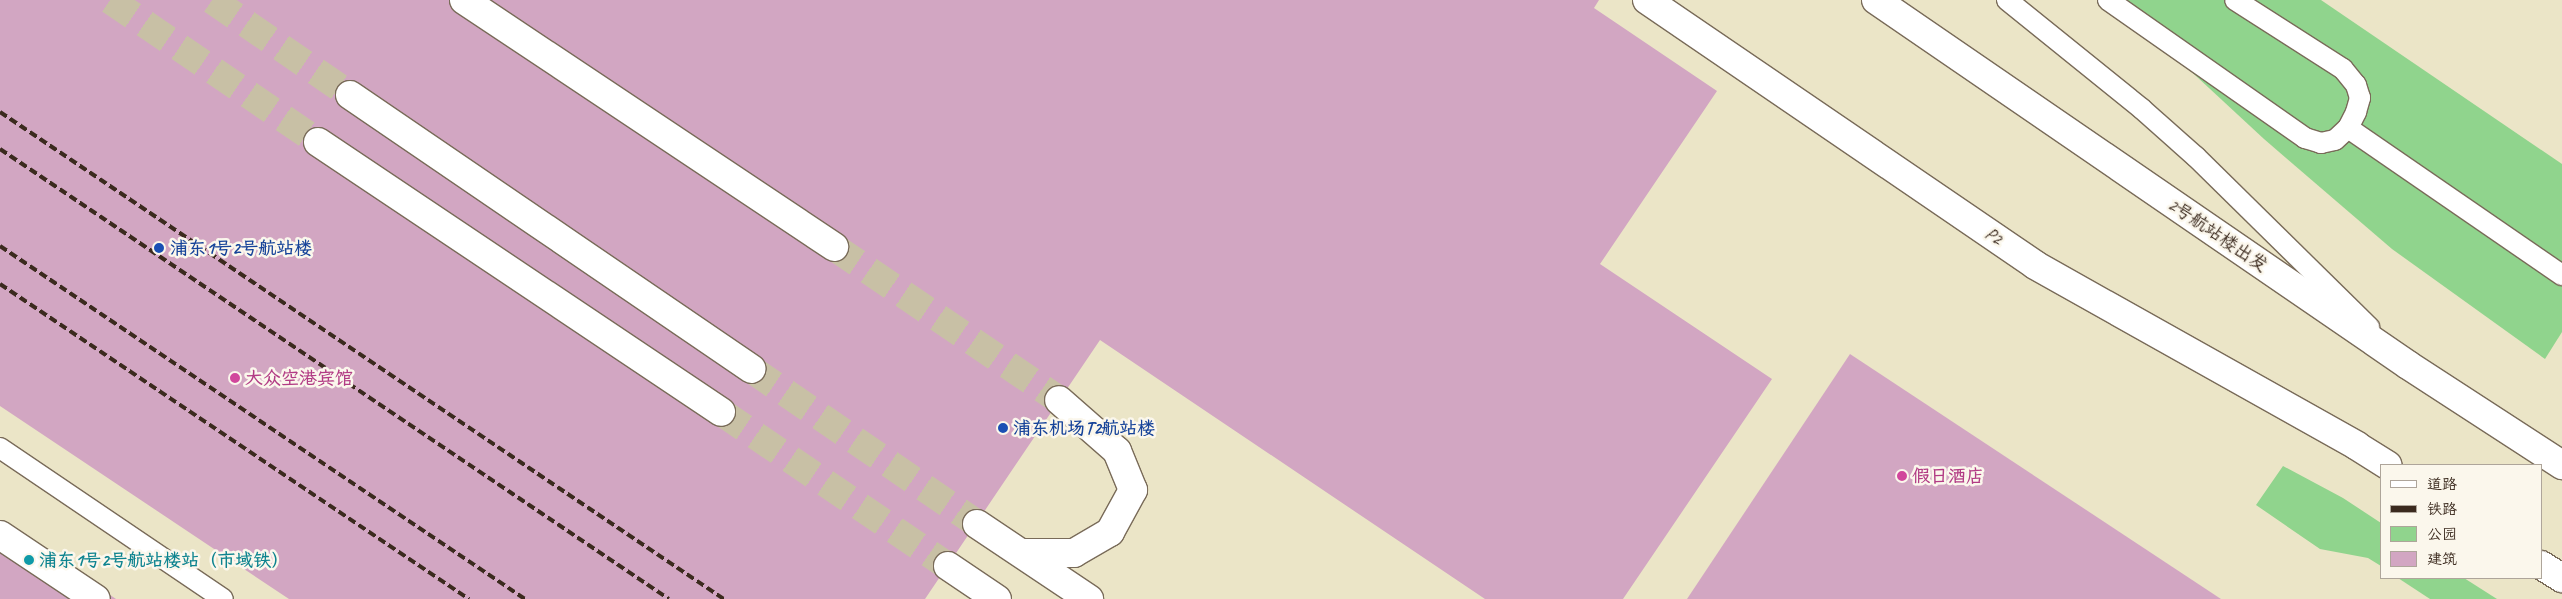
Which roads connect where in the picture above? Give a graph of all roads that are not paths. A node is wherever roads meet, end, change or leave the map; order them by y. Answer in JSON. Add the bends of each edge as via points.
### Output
{"nodes":[{"id":1,"x":464,"y":0,"type":"edge"},
{"id":2,"x":1647,"y":0,"type":"edge"},
{"id":3,"x":1876,"y":0,"type":"edge"},
{"id":4,"x":2007,"y":0,"type":"edge"},
{"id":5,"x":2108,"y":0,"type":"edge"},
{"id":6,"x":2235,"y":0,"type":"edge"},
{"id":7,"x":350,"y":95,"type":"tunnel mouth"},
{"id":8,"x":2348,"y":128,"type":"junction"},
{"id":9,"x":318,"y":142,"type":"tunnel mouth"},
{"id":10,"x":834,"y":247,"type":"tunnel mouth"},
{"id":11,"x":2562,"y":275,"type":"edge"},
{"id":12,"x":2408,"y":365,"type":"junction"},
{"id":13,"x":751,"y":369,"type":"tunnel mouth"},
{"id":14,"x":1059,"y":400,"type":"tunnel mouth"},
{"id":15,"x":721,"y":412,"type":"tunnel mouth"},
{"id":16,"x":0,"y":448,"type":"edge"},
{"id":17,"x":2385,"y":464,"type":"edge"},
{"id":18,"x":2562,"y":465,"type":"edge"},
{"id":19,"x":977,"y":524,"type":"tunnel mouth"},
{"id":20,"x":0,"y":535,"type":"edge"},
{"id":21,"x":1022,"y":553,"type":"junction"},
{"id":22,"x":948,"y":566,"type":"tunnel mouth"},
{"id":23,"x":2542,"y":566,"type":"edge"},
{"id":24,"x":2562,"y":578,"type":"edge"},
{"id":25,"x":96,"y":599,"type":"edge"},
{"id":26,"x":223,"y":599,"type":"edge"},
{"id":27,"x":998,"y":599,"type":"edge"},
{"id":28,"x":1089,"y":599,"type":"edge"}],
"edges":[{"from":1,"to":10,"type":"main road"},
{"from":2,"to":17,"type":"main road","name":"P2","via":[[2035,265]]},
{"from":3,"to":12,"type":"main road","name":"2号航站楼出发"},
{"from":4,"to":12,"type":"lane","via":[[2142,108],[2196,157]]},
{"from":5,"to":8,"type":"lane","via":[[2305,138],[2321,143],[2335,140]]},
{"from":6,"to":8,"type":"lane","via":[[2343,69],[2356,85],[2360,98]]},
{"from":7,"to":13,"type":"main road"},
{"from":8,"to":11,"type":"lane"},
{"from":9,"to":15,"type":"main road"},
{"from":12,"to":18,"type":"main road","name":"2号航站楼出发"},
{"from":14,"to":21,"type":"main road","via":[[1116,451],[1133,490],[1110,532],[1074,553]]},
{"from":16,"to":26,"type":"lane"},
{"from":19,"to":21,"type":"main road"},
{"from":20,"to":25,"type":"main road"},
{"from":21,"to":28,"type":"main road"},
{"from":22,"to":27,"type":"main road"},
{"from":23,"to":24,"type":"main road"}]}
